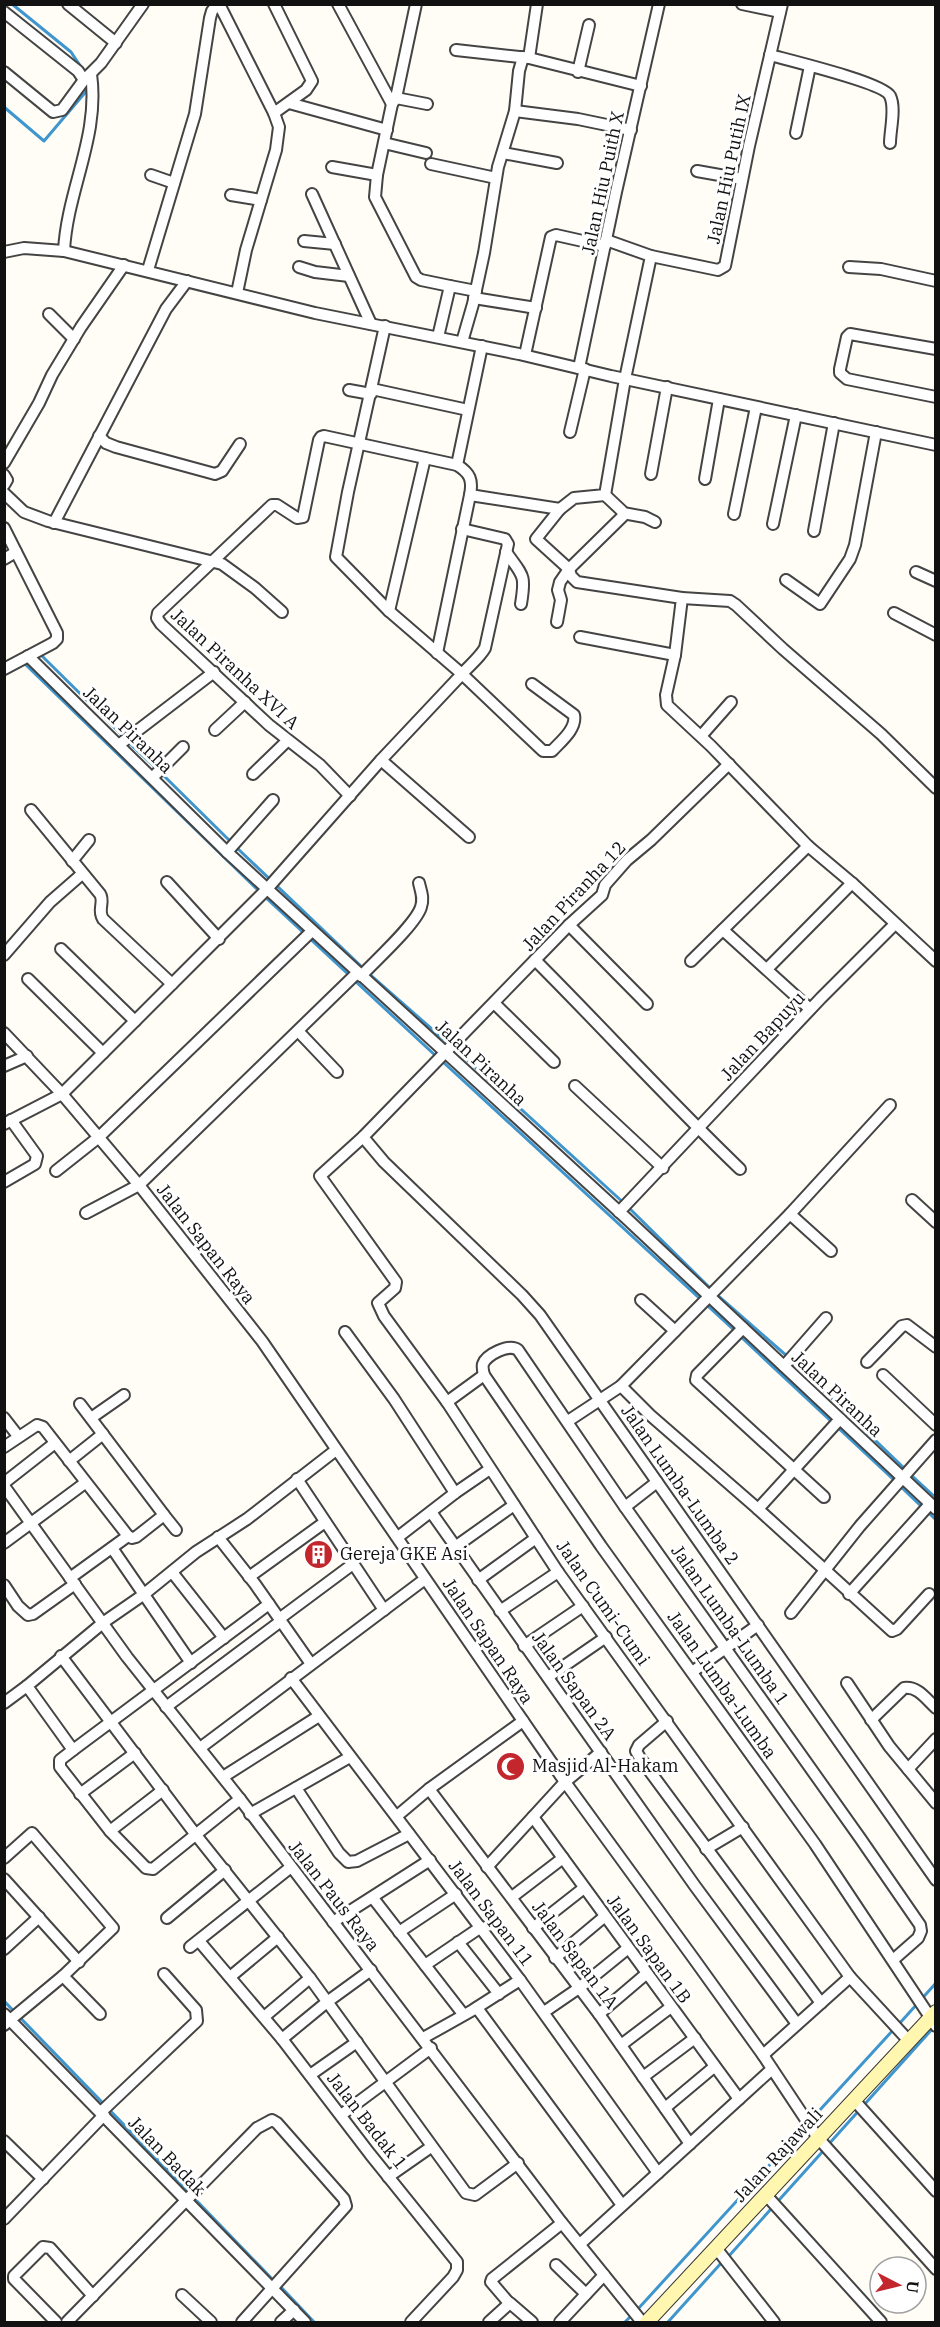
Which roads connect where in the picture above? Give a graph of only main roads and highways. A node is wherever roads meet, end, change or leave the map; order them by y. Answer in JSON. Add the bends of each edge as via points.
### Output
{"nodes":[{"id":1,"x":934,"y":2019,"type":"edge"},
{"id":2,"x":648,"y":2322,"type":"edge"}],
"edges":[{"from":1,"to":2,"type":"main road","name":"Jalan Rajawali","via":[[909,2041]]}]}
